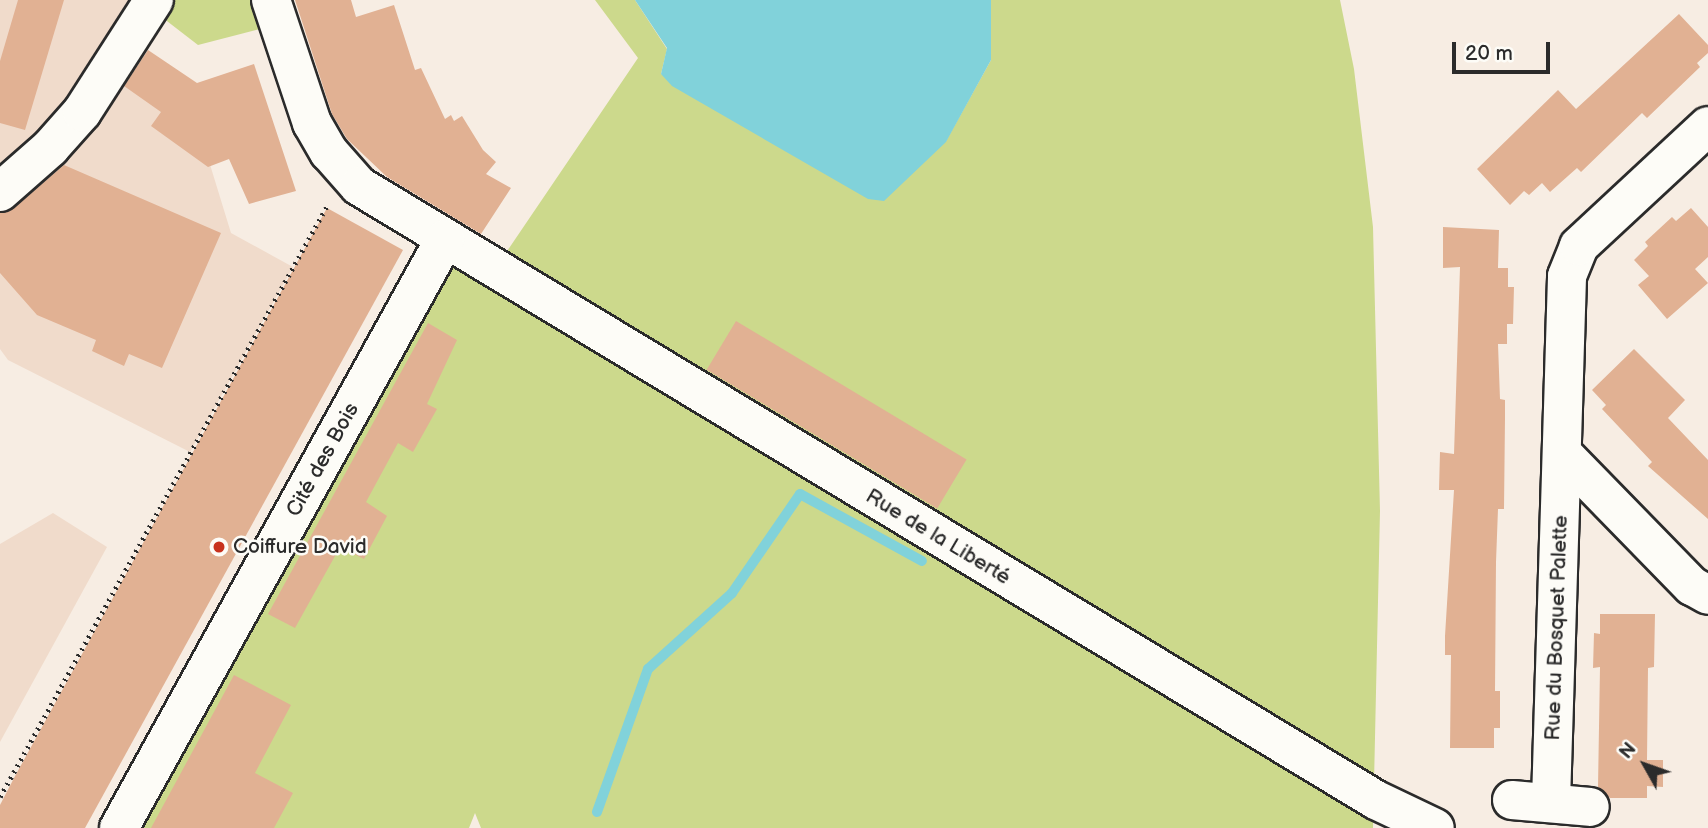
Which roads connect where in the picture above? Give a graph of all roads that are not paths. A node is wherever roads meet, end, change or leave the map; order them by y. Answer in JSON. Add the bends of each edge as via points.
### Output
{"nodes":[{"id":1,"x":154,"y":0,"type":"edge"},
{"id":2,"x":271,"y":0,"type":"edge"},
{"id":3,"x":1708,"y":126,"type":"edge"},
{"id":4,"x":0,"y":192,"type":"edge"},
{"id":5,"x":445,"y":239,"type":"junction"},
{"id":6,"x":1563,"y":454,"type":"junction"},
{"id":7,"x":1708,"y":595,"type":"edge"},
{"id":8,"x":1512,"y":800,"type":"dead end"},
{"id":9,"x":1551,"y":802,"type":"junction"},
{"id":10,"x":1590,"y":807,"type":"dead end"},
{"id":11,"x":119,"y":828,"type":"edge"},
{"id":12,"x":1435,"y":828,"type":"edge"}],
"edges":[{"from":1,"to":4,"type":"street","via":[[82,112]]},
{"from":2,"to":5,"type":"street","name":"Rue de la Liberté","via":[[313,123],[345,174]]},
{"from":3,"to":6,"type":"street","name":"Rue du Bosquet Palette","via":[[1579,246],[1572,260],[1567,276]]},
{"from":5,"to":11,"type":"street","name":"Cité des Bois"},
{"from":5,"to":12,"type":"street","name":"Rue de la Liberté","via":[[1364,793]]},
{"from":6,"to":7,"type":"street","via":[[1692,586]]},
{"from":6,"to":9,"type":"street","name":"Rue du Bosquet Palette"},
{"from":8,"to":9,"type":"street"},
{"from":9,"to":10,"type":"street"}]}
